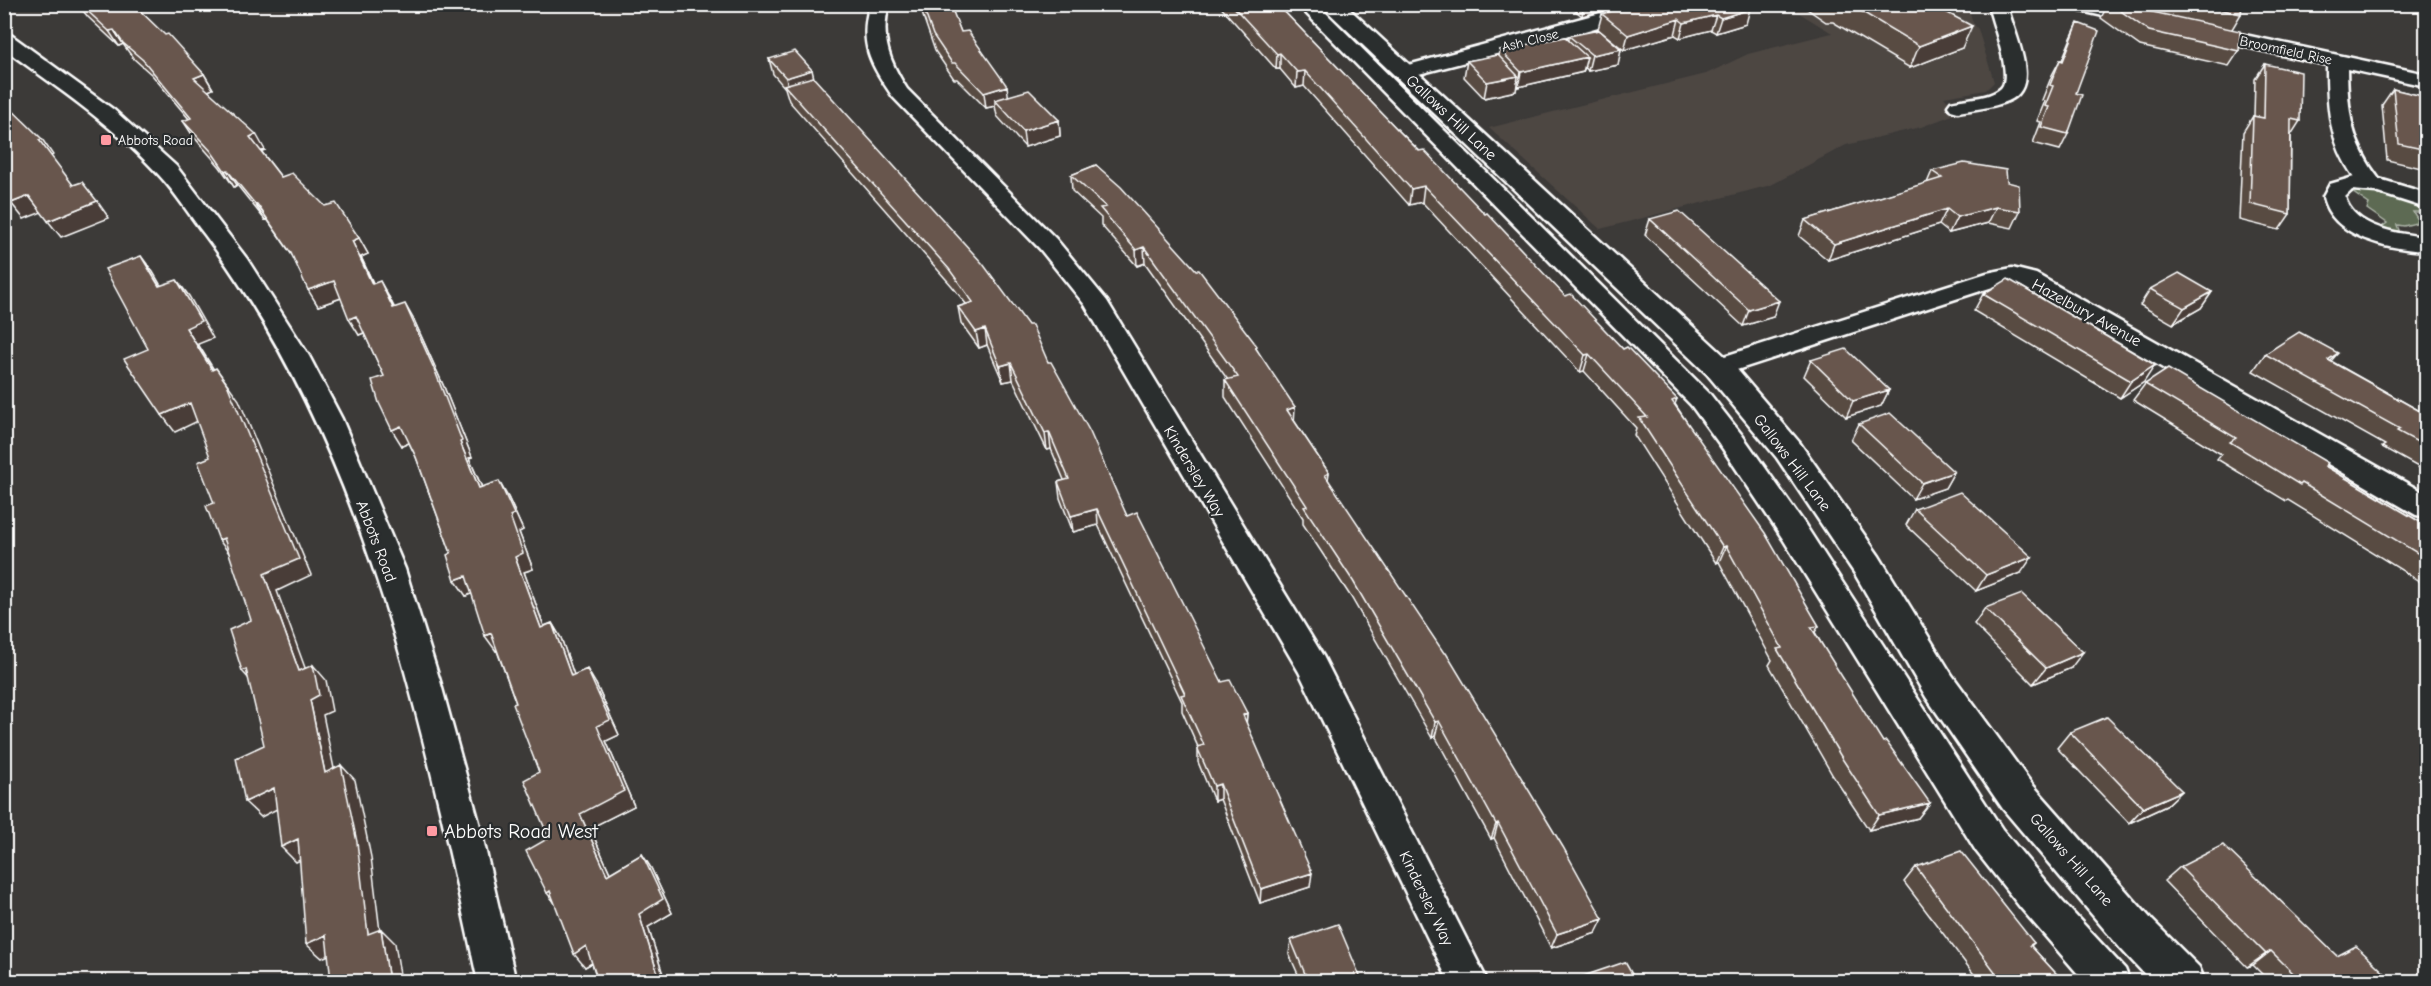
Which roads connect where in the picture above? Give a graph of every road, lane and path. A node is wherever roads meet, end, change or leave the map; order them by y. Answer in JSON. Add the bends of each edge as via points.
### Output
{"nodes":[{"id":1,"x":880,"y":4,"type":"edge"},
{"id":2,"x":1305,"y":4,"type":"edge"},
{"id":3,"x":1331,"y":4,"type":"edge"},
{"id":4,"x":1656,"y":4,"type":"edge"},
{"id":5,"x":1997,"y":4,"type":"edge"},
{"id":6,"x":2075,"y":4,"type":"edge"},
{"id":7,"x":2166,"y":24,"type":"edge"},
{"id":8,"x":2189,"y":29,"type":"edge"},
{"id":9,"x":4,"y":39,"type":"edge"},
{"id":10,"x":2337,"y":61,"type":"junction"},
{"id":11,"x":1404,"y":72,"type":"junction"},
{"id":12,"x":2427,"y":80,"type":"edge"},
{"id":13,"x":1984,"y":101,"type":"junction"},
{"id":14,"x":1958,"y":105,"type":"dead end"},
{"id":15,"x":2004,"y":117,"type":"dead end"},
{"id":16,"x":2371,"y":184,"type":"junction"},
{"id":17,"x":1522,"y":201,"type":"junction"},
{"id":18,"x":2427,"y":201,"type":"edge"},
{"id":19,"x":2427,"y":244,"type":"edge"},
{"id":20,"x":1718,"y":368,"type":"junction"},
{"id":21,"x":2427,"y":507,"type":"edge"},
{"id":22,"x":497,"y":981,"type":"edge"},
{"id":23,"x":1469,"y":981,"type":"edge"},
{"id":24,"x":2111,"y":981,"type":"edge"},
{"id":25,"x":2183,"y":981,"type":"edge"}],
"edges":[{"from":1,"to":23,"type":"street","name":"Kindersley Way","via":[[874,21],[874,42],[881,65],[900,93],[1048,244],[1095,301],[1312,665]]},
{"from":2,"to":17,"type":"street","name":"Gallows Hill Lane"},
{"from":3,"to":11,"type":"street","name":"Gallows Hill Lane"},
{"from":4,"to":11,"type":"street","name":"Ash Close"},
{"from":5,"to":13,"type":"street","via":[[2016,69],[2015,83],[2012,91]]},
{"from":6,"to":7,"type":"street"},
{"from":8,"to":10,"type":"street","name":"Broomfield Rise"},
{"from":9,"to":22,"type":"street","name":"Abbots Road","via":[[107,114],[168,171],[239,264],[296,356],[328,418],[390,569],[462,826]]},
{"from":10,"to":12,"type":"street","name":"Broomfield Rise"},
{"from":10,"to":16,"type":"street","via":[[2338,123],[2357,167]]},
{"from":11,"to":17,"type":"street","name":"Gallows Hill Lane"},
{"from":13,"to":14,"type":"street"},
{"from":13,"to":15,"type":"street"},
{"from":16,"to":18,"type":"street","via":[[2406,191]]},
{"from":16,"to":19,"type":"street","via":[[2342,187],[2335,193],[2337,208],[2364,229],[2384,237]]},
{"from":17,"to":20,"type":"street","name":"Gallows Hill Lane"},
{"from":17,"to":24,"type":"street","name":"Gallows Hill Lane","via":[[1739,448],[1989,840]]},
{"from":20,"to":21,"type":"street","name":"Hazelbury Avenue","via":[[2012,276],[2027,279]]},
{"from":20,"to":25,"type":"street","name":"Gallows Hill Lane","via":[[1788,450],[1866,565],[1939,686],[2017,796],[2136,934]]}]}
